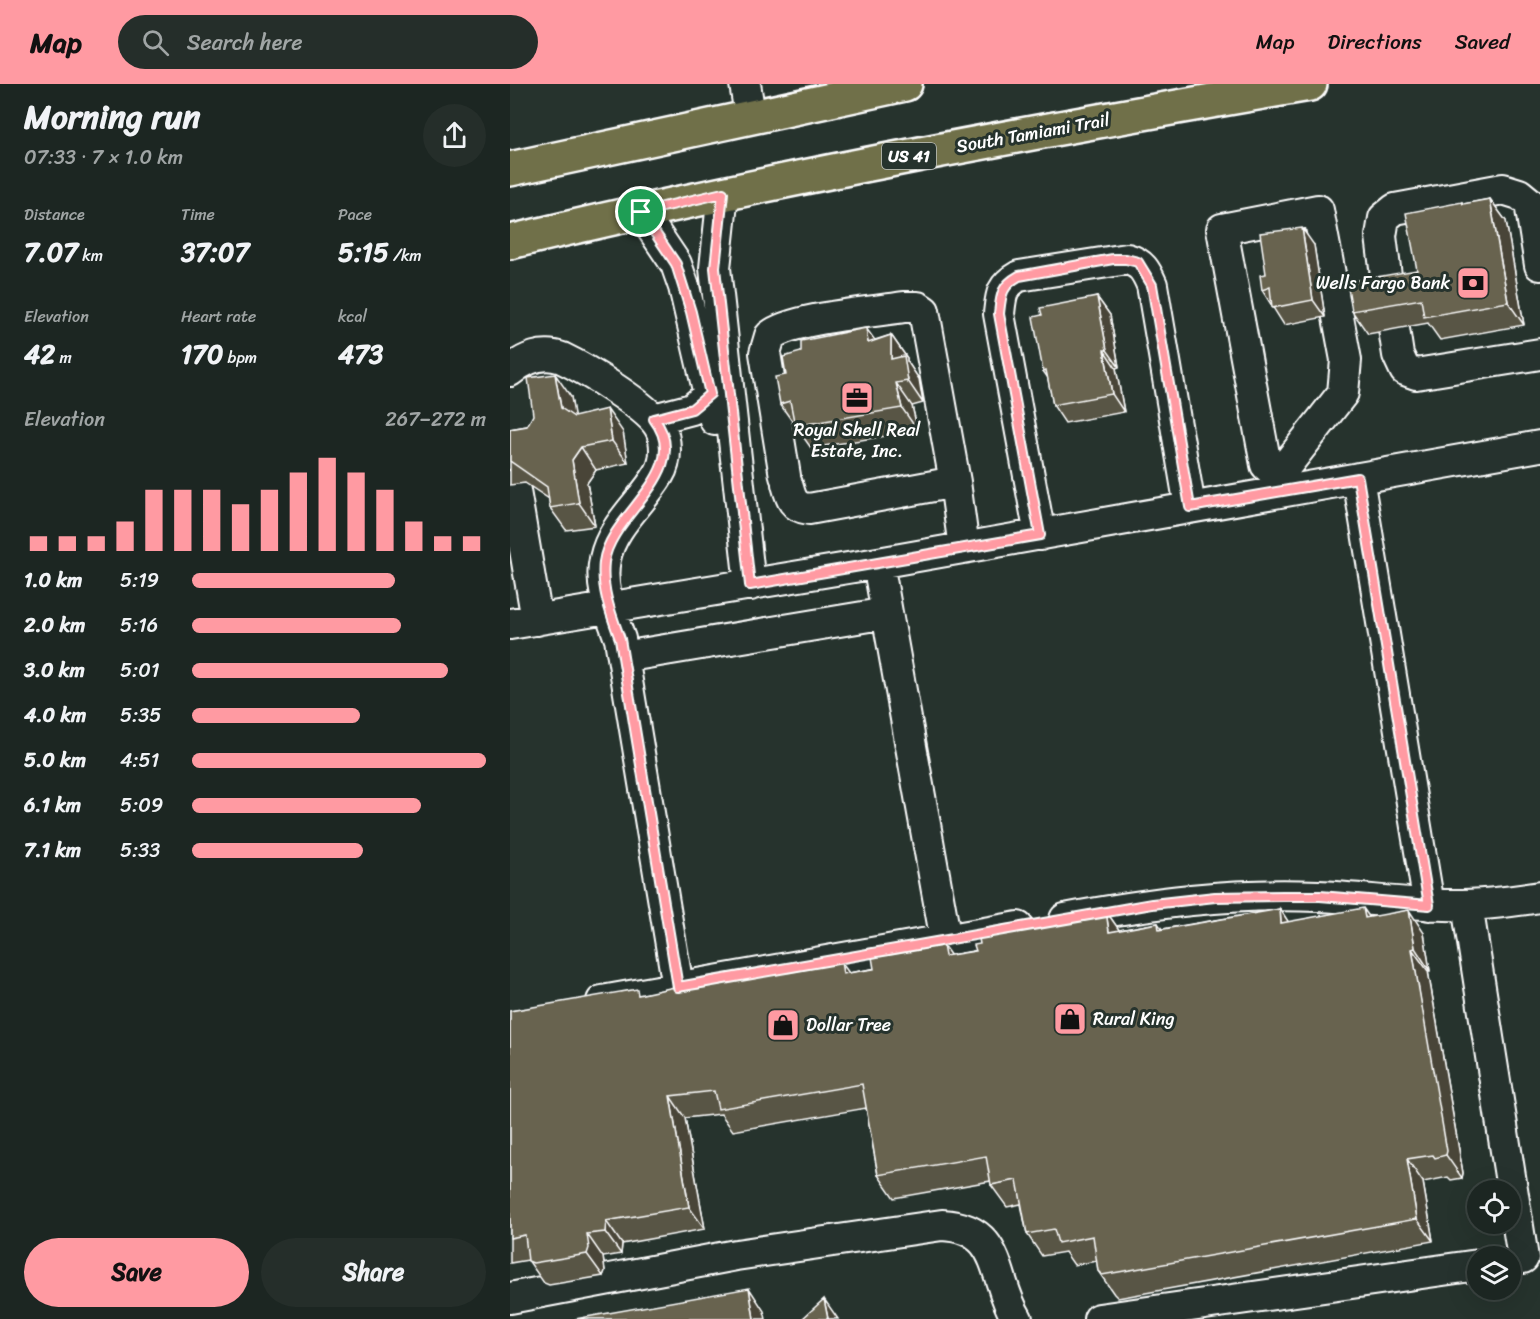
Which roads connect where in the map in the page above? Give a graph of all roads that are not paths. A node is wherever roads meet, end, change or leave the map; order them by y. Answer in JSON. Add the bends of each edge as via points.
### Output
{"nodes":[{"id":1,"x":904,"y":84,"type":"edge"},
{"id":2,"x":1310,"y":84,"type":"edge"},
{"id":3,"x":748,"y":99,"type":"edge"},
{"id":4,"x":510,"y":168,"type":"edge"},
{"id":5,"x":723,"y":193,"type":"junction"},
{"id":6,"x":641,"y":212,"type":"junction"},
{"id":7,"x":510,"y":242,"type":"edge"},
{"id":8,"x":1540,"y":265,"type":"edge"},
{"id":9,"x":1540,"y":354,"type":"edge"},
{"id":10,"x":510,"y":371,"type":"edge"},
{"id":11,"x":710,"y":394,"type":"junction"},
{"id":12,"x":717,"y":427,"type":"junction"},
{"id":13,"x":659,"y":429,"type":"junction"},
{"id":14,"x":1540,"y":446,"type":"edge"},
{"id":15,"x":1358,"y":478,"type":"junction"},
{"id":16,"x":955,"y":482,"type":"junction"},
{"id":17,"x":1278,"y":484,"type":"junction"},
{"id":18,"x":514,"y":485,"type":"edge"},
{"id":19,"x":1190,"y":507,"type":"junction"},
{"id":20,"x":743,"y":527,"type":"junction"},
{"id":21,"x":1040,"y":535,"type":"junction"},
{"id":22,"x":964,"y":548,"type":"junction"},
{"id":23,"x":878,"y":563,"type":"junction"},
{"id":24,"x":750,"y":585,"type":"junction"},
{"id":25,"x":608,"y":608,"type":"junction"},
{"id":26,"x":887,"y":613,"type":"junction"},
{"id":27,"x":524,"y":622,"type":"edge"},
{"id":28,"x":624,"y":657,"type":"junction"},
{"id":29,"x":1540,"y":897,"type":"edge"},
{"id":30,"x":1429,"y":905,"type":"junction"},
{"id":31,"x":1467,"y":905,"type":"junction"},
{"id":32,"x":946,"y":941,"type":"junction"},
{"id":33,"x":678,"y":987,"type":"junction"},
{"id":34,"x":574,"y":1005,"type":"edge"},
{"id":35,"x":1525,"y":1258,"type":"edge"},
{"id":36,"x":1467,"y":1267,"type":"edge"},
{"id":37,"x":510,"y":1298,"type":"edge"},
{"id":38,"x":1017,"y":1319,"type":"edge"},
{"id":39,"x":1099,"y":1319,"type":"edge"}],
"edges":[{"from":1,"to":3,"type":"main road"},
{"from":2,"to":5,"type":"main road","name":"South Tamiami Trail","number":"US 41"},
{"from":3,"to":4,"type":"main road"},
{"from":5,"to":6,"type":"main road","name":"South Tamiami Trail","number":"US 41"},
{"from":5,"to":20,"type":"lane","via":[[715,268]]},
{"from":6,"to":7,"type":"main road","name":"South Tamiami Trail","number":"US 41"},
{"from":6,"to":11,"type":"lane","via":[[676,264]]},
{"from":8,"to":9,"type":"lane","via":[[1530,203],[1503,189],[1395,209],[1384,218],[1381,236],[1398,355],[1405,370],[1416,374]]},
{"from":10,"to":13,"type":"lane","via":[[528,358],[553,355],[574,364]]},
{"from":11,"to":12,"type":"lane"},
{"from":11,"to":13,"type":"lane"},
{"from":12,"to":13,"type":"lane"},
{"from":12,"to":20,"type":"lane"},
{"from":13,"to":25,"type":"lane","via":[[665,450],[661,472],[608,546],[604,571]]},
{"from":14,"to":15,"type":"lane"},
{"from":15,"to":17,"type":"lane"},
{"from":15,"to":30,"type":"lane"},
{"from":16,"to":16,"type":"lane","via":[[924,311],[918,307],[788,326],[770,336],[765,353],[792,502],[809,509]]},
{"from":16,"to":22,"type":"lane"},
{"from":17,"to":17,"type":"lane","via":[[1343,393],[1345,383],[1346,360],[1318,210],[1222,229],[1266,465]]},
{"from":17,"to":19,"type":"lane"},
{"from":18,"to":27,"type":"lane"},
{"from":19,"to":21,"type":"lane"},
{"from":19,"to":21,"type":"lane","via":[[1152,285],[1146,271],[1138,262],[1126,259],[1019,276],[1001,291],[999,314]]},
{"from":20,"to":24,"type":"lane"},
{"from":21,"to":22,"type":"lane"},
{"from":22,"to":23,"type":"lane"},
{"from":23,"to":24,"type":"lane"},
{"from":23,"to":26,"type":"lane"},
{"from":24,"to":25,"type":"lane"},
{"from":25,"to":27,"type":"lane"},
{"from":25,"to":28,"type":"lane"},
{"from":26,"to":28,"type":"lane"},
{"from":26,"to":32,"type":"lane"},
{"from":28,"to":33,"type":"lane"},
{"from":29,"to":31,"type":"lane"},
{"from":30,"to":31,"type":"lane"},
{"from":30,"to":32,"type":"lane","via":[[1320,896],[1215,897],[1152,904]]},
{"from":31,"to":35,"type":"lane"},
{"from":32,"to":33,"type":"lane"},
{"from":33,"to":34,"type":"lane"},
{"from":36,"to":39,"type":"lane"},
{"from":37,"to":38,"type":"lane","via":[[736,1255],[942,1225],[961,1226],[987,1245]]}]}
